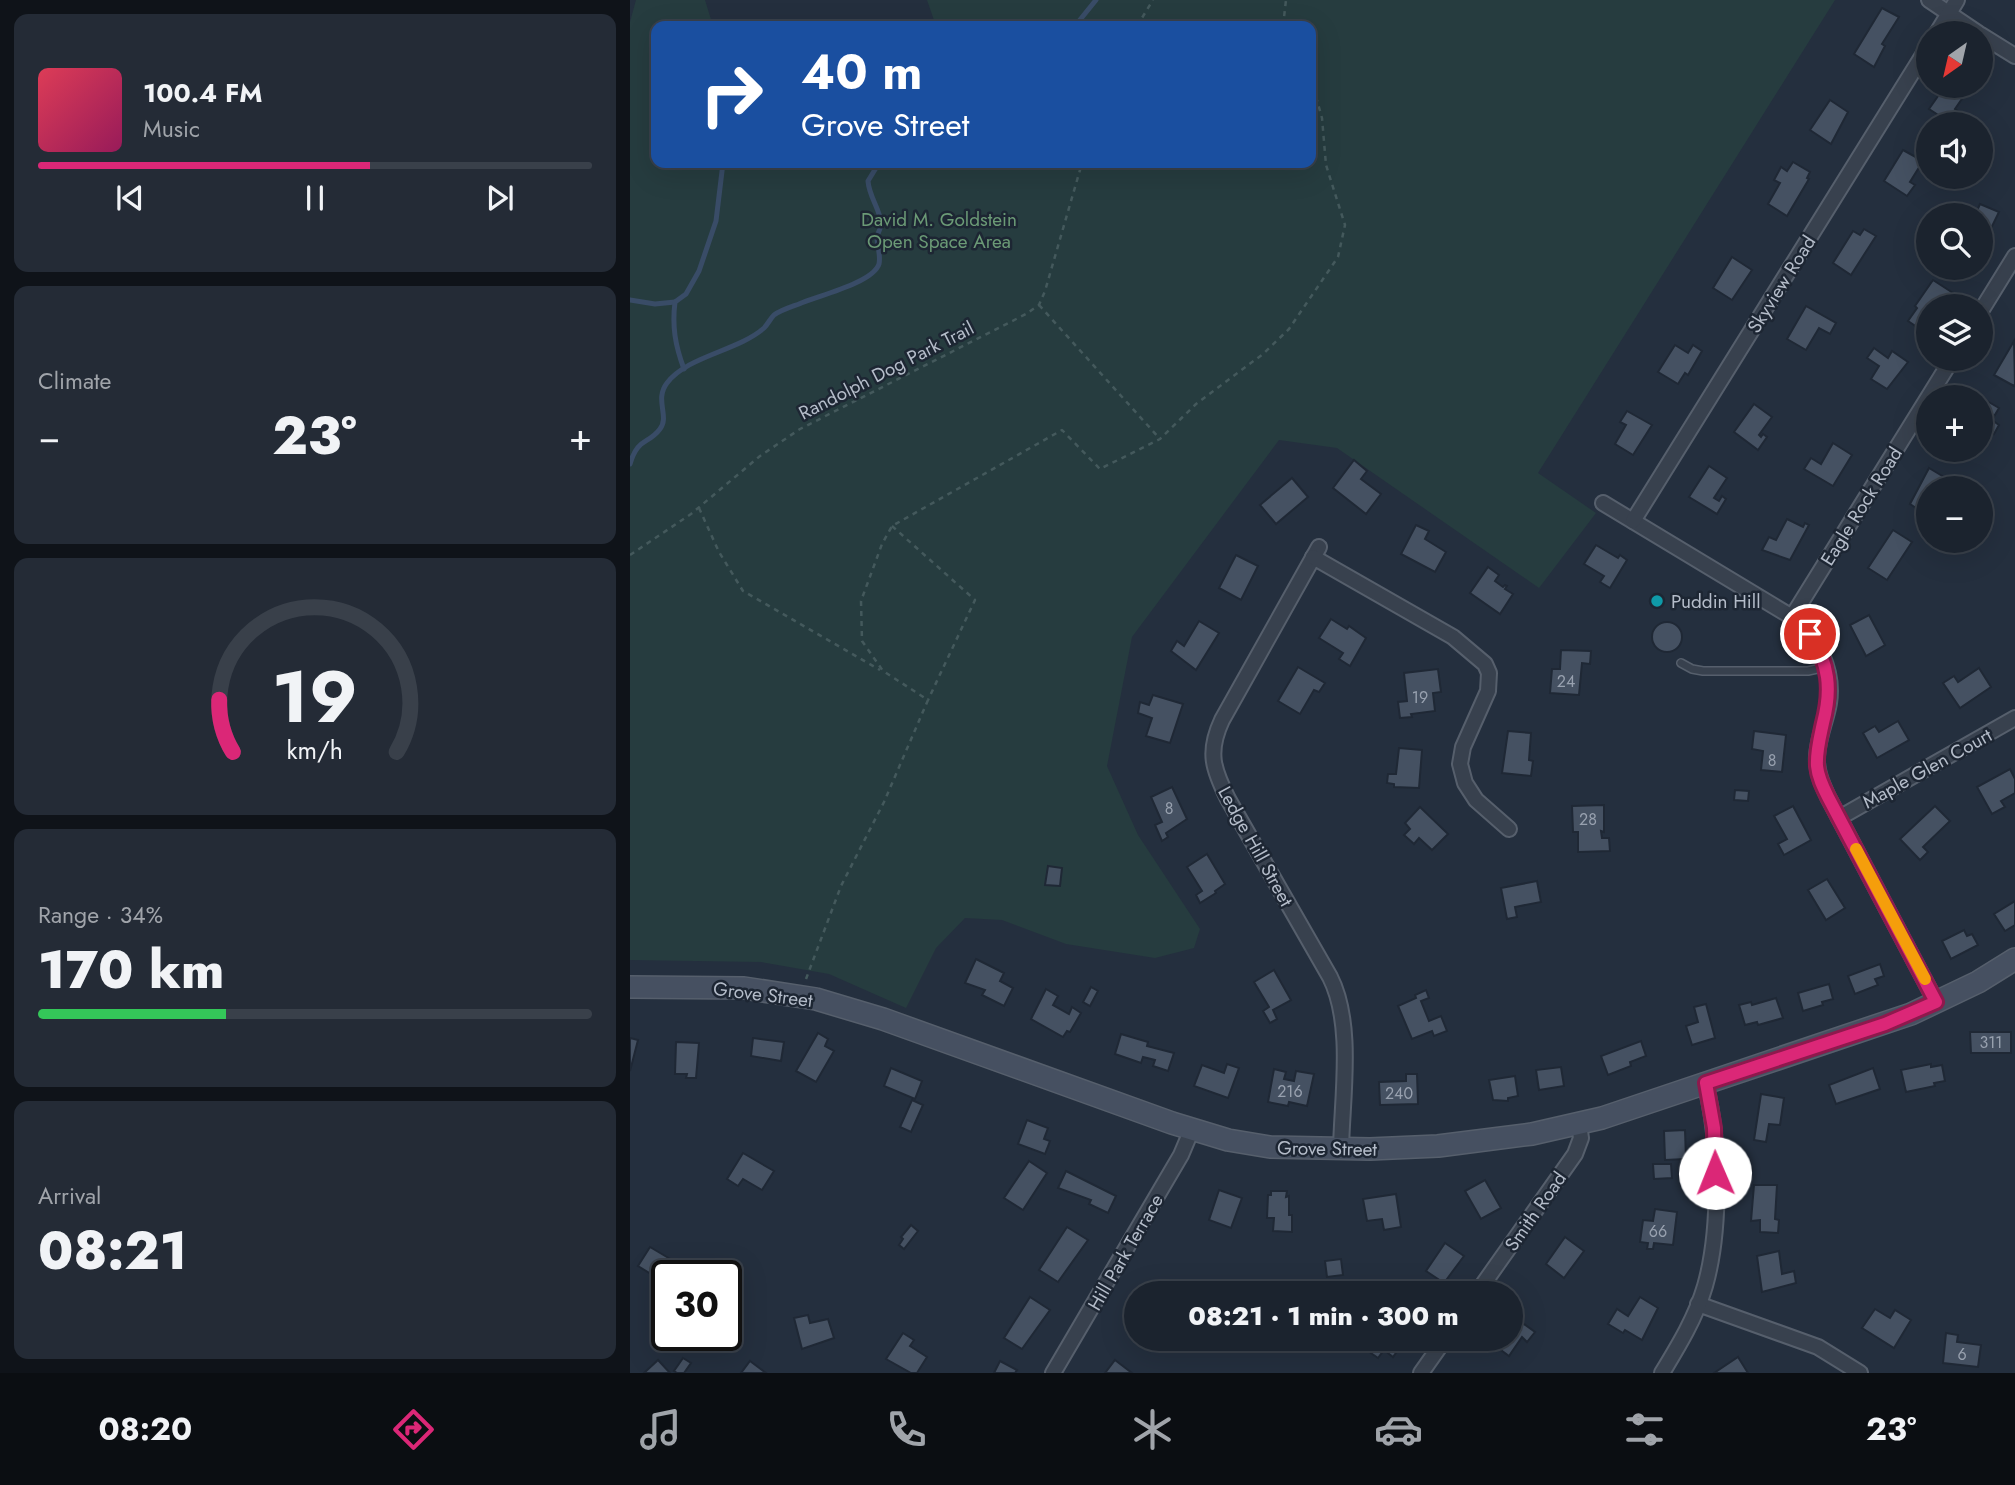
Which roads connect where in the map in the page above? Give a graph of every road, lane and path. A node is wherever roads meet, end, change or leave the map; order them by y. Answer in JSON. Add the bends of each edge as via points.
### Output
{"nodes":[{"id":1,"x":1153,"y":0,"type":"edge"},
{"id":2,"x":1286,"y":0,"type":"edge"},
{"id":3,"x":1929,"y":0,"type":"edge"},
{"id":4,"x":1957,"y":0,"type":"edge"},
{"id":5,"x":1949,"y":14,"type":"junction"},
{"id":6,"x":1140,"y":21,"type":"edge"},
{"id":7,"x":1284,"y":21,"type":"edge"},
{"id":8,"x":1945,"y":21,"type":"edge"},
{"id":9,"x":1960,"y":21,"type":"edge"},
{"id":10,"x":1993,"y":42,"type":"edge"},
{"id":11,"x":2015,"y":56,"type":"edge"},
{"id":12,"x":1916,"y":66,"type":"edge"},
{"id":13,"x":1316,"y":97,"type":"edge"},
{"id":14,"x":1081,"y":168,"type":"edge"},
{"id":15,"x":2015,"y":256,"type":"edge"},
{"id":16,"x":1992,"y":294,"type":"edge"},
{"id":17,"x":1039,"y":305,"type":"junction"},
{"id":18,"x":1945,"y":371,"type":"edge"},
{"id":19,"x":1160,"y":439,"type":"junction"},
{"id":20,"x":1604,"y":503,"type":"dead end"},
{"id":21,"x":699,"y":507,"type":"junction"},
{"id":22,"x":1633,"y":521,"type":"junction"},
{"id":23,"x":892,"y":526,"type":"junction"},
{"id":24,"x":630,"y":555,"type":"edge"},
{"id":25,"x":1792,"y":617,"type":"junction"},
{"id":26,"x":1681,"y":663,"type":"dead end"},
{"id":27,"x":1826,"y":667,"type":"junction"},
{"id":28,"x":883,"y":671,"type":"junction"},
{"id":29,"x":928,"y":700,"type":"junction"},
{"id":30,"x":2015,"y":718,"type":"edge"},
{"id":31,"x":1839,"y":817,"type":"junction"},
{"id":32,"x":1509,"y":829,"type":"dead end"},
{"id":33,"x":2015,"y":959,"type":"edge"},
{"id":34,"x":630,"y":987,"type":"edge"},
{"id":35,"x":802,"y":996,"type":"junction"},
{"id":36,"x":1936,"y":1002,"type":"junction"},
{"id":37,"x":1706,"y":1083,"type":"junction"},
{"id":38,"x":1579,"y":1125,"type":"junction"},
{"id":39,"x":1192,"y":1129,"type":"junction"},
{"id":40,"x":1341,"y":1149,"type":"junction"},
{"id":41,"x":1485,"y":1281,"type":"edge"},
{"id":42,"x":1698,"y":1304,"type":"junction"},
{"id":43,"x":1437,"y":1351,"type":"edge"},
{"id":44,"x":1053,"y":1373,"type":"edge"},
{"id":45,"x":1421,"y":1373,"type":"edge"},
{"id":46,"x":1662,"y":1373,"type":"edge"},
{"id":47,"x":1860,"y":1373,"type":"edge"}],
"edges":[{"from":1,"to":6,"type":"path"},
{"from":2,"to":7,"type":"path"},
{"from":3,"to":5,"type":"street"},
{"from":4,"to":5,"type":"street"},
{"from":5,"to":8,"type":"street"},
{"from":5,"to":9,"type":"street"},
{"from":10,"to":11,"type":"street"},
{"from":12,"to":22,"type":"street","name":"Skyview Road"},
{"from":13,"to":19,"type":"path","via":[[1326,165],[1345,225],[1338,257],[1289,329]]},
{"from":14,"to":17,"type":"path"},
{"from":15,"to":16,"type":"street"},
{"from":17,"to":19,"type":"path"},
{"from":17,"to":21,"type":"path","name":"Randolph Dog Park Trail","via":[[800,429]]},
{"from":18,"to":25,"type":"street","name":"Eagle Rock Road"},
{"from":19,"to":23,"type":"path","via":[[1100,469],[1062,430]]},
{"from":20,"to":22,"type":"street"},
{"from":21,"to":24,"type":"path","name":"Randolph Dog Park Trail"},
{"from":21,"to":28,"type":"path","via":[[743,591]]},
{"from":22,"to":25,"type":"street"},
{"from":23,"to":28,"type":"path","via":[[861,601],[862,641]]},
{"from":23,"to":29,"type":"path","via":[[975,600]]},
{"from":25,"to":27,"type":"street","via":[[1810,634]]},
{"from":26,"to":27,"type":"lane","via":[[1714,671]]},
{"from":27,"to":31,"type":"street","via":[[1830,693],[1817,768]]},
{"from":28,"to":29,"type":"path"},
{"from":29,"to":35,"type":"path","via":[[841,886]]},
{"from":30,"to":31,"type":"street","name":"Maple Glen Court"},
{"from":31,"to":36,"type":"street"},
{"from":32,"to":40,"type":"street","name":"Ledge Hill Street","via":[[1476,800],[1460,764],[1488,691],[1485,664],[1453,637],[1316,552],[1222,720],[1213,754],[1228,799],[1340,1000],[1344,1037]]},
{"from":33,"to":36,"type":"street","name":"Grove Street"},
{"from":34,"to":35,"type":"street","name":"Grove Street","via":[[744,988]]},
{"from":35,"to":39,"type":"street","name":"Grove Street","via":[[883,1019]]},
{"from":36,"to":37,"type":"street","name":"Grove Street","via":[[1885,1024]]},
{"from":37,"to":38,"type":"street","name":"Grove Street"},
{"from":37,"to":42,"type":"street","via":[[1714,1138],[1714,1222],[1710,1265]]},
{"from":38,"to":40,"type":"street","name":"Grove Street","via":[[1450,1145]]},
{"from":38,"to":41,"type":"street","name":"Smith Road","via":[[1575,1154]]},
{"from":39,"to":40,"type":"street","name":"Grove Street","via":[[1270,1147]]},
{"from":39,"to":44,"type":"street","name":"Hill Park Terrace"},
{"from":42,"to":46,"type":"street"},
{"from":42,"to":47,"type":"street","via":[[1818,1346]]},
{"from":43,"to":45,"type":"street"}]}
